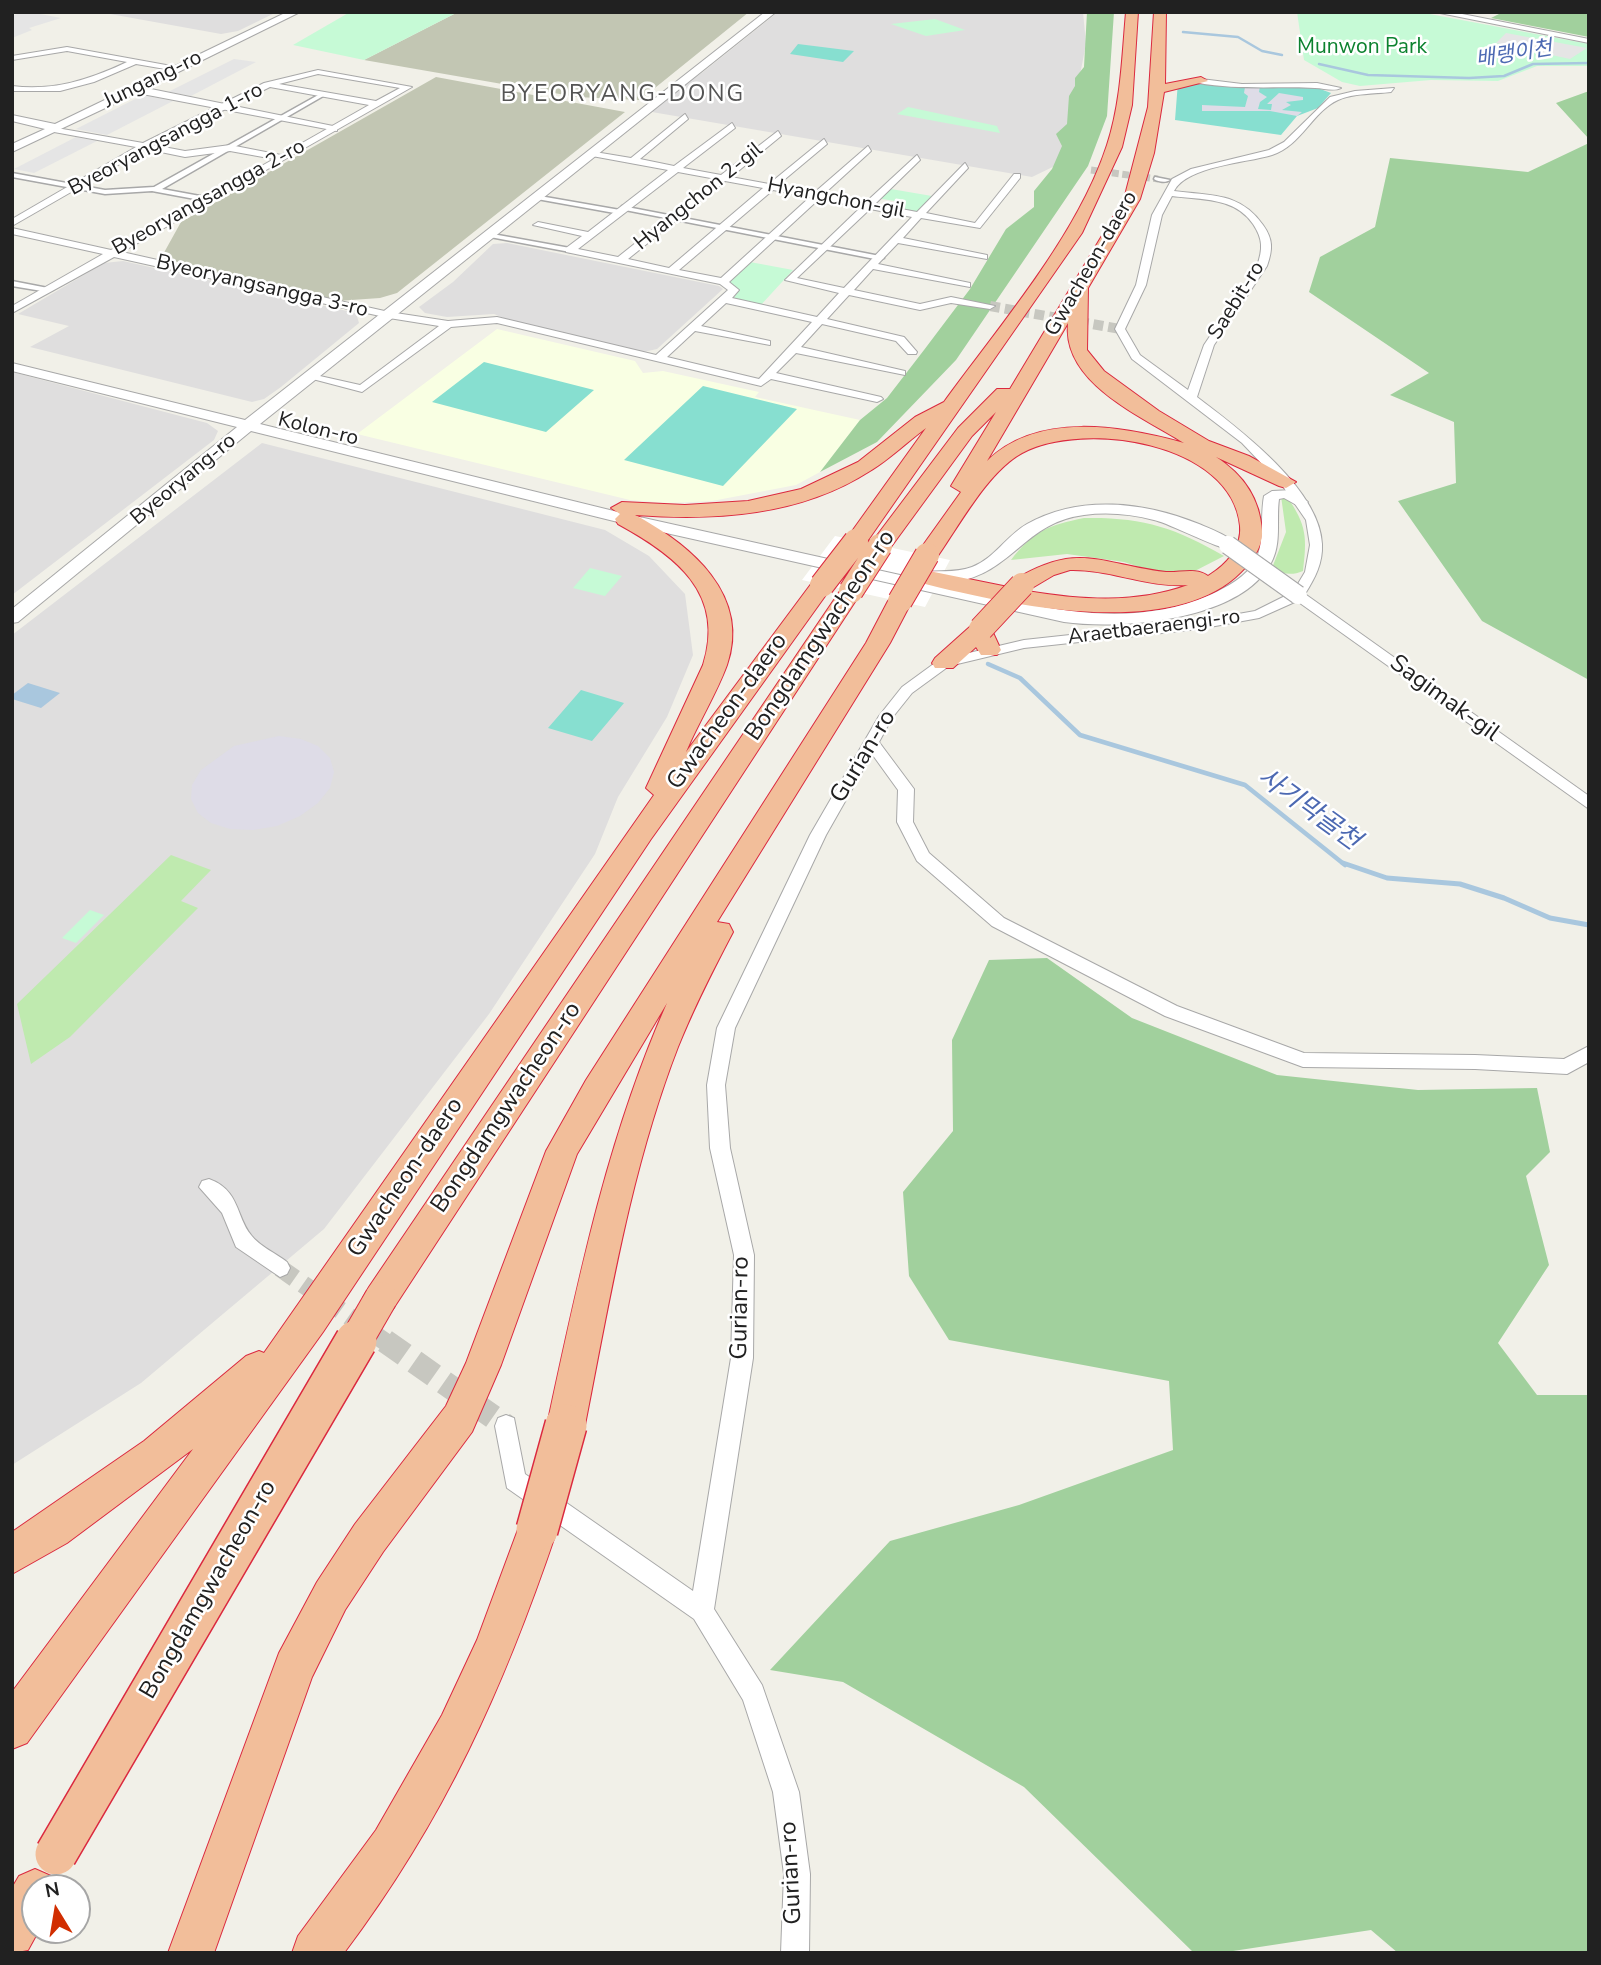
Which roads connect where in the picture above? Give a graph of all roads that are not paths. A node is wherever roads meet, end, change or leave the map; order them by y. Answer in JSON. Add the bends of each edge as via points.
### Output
{"nodes":[{"id":1,"x":295,"y":12,"type":"edge"},
{"id":2,"x":771,"y":12,"type":"edge"},
{"id":3,"x":1132,"y":12,"type":"edge"},
{"id":4,"x":1160,"y":12,"type":"edge"},
{"id":5,"x":1447,"y":13,"type":"edge"},
{"id":6,"x":1589,"y":41,"type":"edge"},
{"id":7,"x":12,"y":58,"type":"edge"},
{"id":8,"x":136,"y":61,"type":"junction"},
{"id":9,"x":177,"y":69,"type":"junction"},
{"id":10,"x":1201,"y":81,"type":"joint"},
{"id":11,"x":267,"y":85,"type":"junction"},
{"id":12,"x":408,"y":87,"type":"joint"},
{"id":13,"x":12,"y":88,"type":"edge"},
{"id":14,"x":135,"y":89,"type":"junction"},
{"id":15,"x":1160,"y":89,"type":"junction"},
{"id":16,"x":1336,"y":92,"type":"junction"},
{"id":17,"x":322,"y":95,"type":"junction"},
{"id":18,"x":661,"y":99,"type":"joint"},
{"id":19,"x":377,"y":104,"type":"junction"},
{"id":20,"x":221,"y":107,"type":"junction"},
{"id":21,"x":638,"y":117,"type":"joint"},
{"id":22,"x":685,"y":117,"type":"dead end"},
{"id":23,"x":12,"y":118,"type":"edge"},
{"id":24,"x":281,"y":119,"type":"junction"},
{"id":25,"x":732,"y":125,"type":"dead end"},
{"id":26,"x":56,"y":128,"type":"junction"},
{"id":27,"x":333,"y":129,"type":"junction"},
{"id":28,"x":778,"y":134,"type":"dead end"},
{"id":29,"x":824,"y":142,"type":"dead end"},
{"id":30,"x":143,"y":147,"type":"junction"},
{"id":31,"x":230,"y":148,"type":"junction"},
{"id":32,"x":12,"y":149,"type":"edge"},
{"id":33,"x":867,"y":149,"type":"dead end"},
{"id":34,"x":592,"y":153,"type":"junction"},
{"id":35,"x":283,"y":158,"type":"junction"},
{"id":36,"x":916,"y":158,"type":"dead end"},
{"id":37,"x":632,"y":161,"type":"junction"},
{"id":38,"x":965,"y":166,"type":"dead end"},
{"id":39,"x":675,"y":169,"type":"junction"},
{"id":40,"x":12,"y":175,"type":"edge"},
{"id":41,"x":1017,"y":176,"type":"dead end"},
{"id":42,"x":722,"y":178,"type":"junction"},
{"id":43,"x":1163,"y":184,"type":"junction"},
{"id":44,"x":76,"y":187,"type":"junction"},
{"id":45,"x":769,"y":187,"type":"junction"},
{"id":46,"x":155,"y":190,"type":"junction"},
{"id":47,"x":818,"y":196,"type":"junction"},
{"id":48,"x":537,"y":197,"type":"junction"},
{"id":49,"x":208,"y":200,"type":"junction"},
{"id":50,"x":867,"y":205,"type":"junction"},
{"id":51,"x":622,"y":210,"type":"junction"},
{"id":52,"x":920,"y":215,"type":"junction"},
{"id":53,"x":674,"y":217,"type":"junction"},
{"id":54,"x":12,"y":223,"type":"edge"},
{"id":55,"x":538,"y":225,"type":"dead end"},
{"id":56,"x":723,"y":227,"type":"junction"},
{"id":57,"x":13,"y":231,"type":"edge"},
{"id":58,"x":589,"y":234,"type":"junction"},
{"id":59,"x":490,"y":235,"type":"junction"},
{"id":60,"x":773,"y":237,"type":"junction"},
{"id":61,"x":897,"y":240,"type":"junction"},
{"id":62,"x":824,"y":247,"type":"junction"},
{"id":63,"x":570,"y":250,"type":"junction"},
{"id":64,"x":110,"y":253,"type":"junction"},
{"id":65,"x":983,"y":257,"type":"dead end"},
{"id":66,"x":621,"y":260,"type":"junction"},
{"id":67,"x":876,"y":262,"type":"junction"},
{"id":68,"x":672,"y":270,"type":"junction"},
{"id":69,"x":723,"y":282,"type":"junction"},
{"id":70,"x":12,"y":283,"type":"edge"},
{"id":71,"x":966,"y":285,"type":"dead end"},
{"id":72,"x":1082,"y":287,"type":"junction"},
{"id":73,"x":48,"y":290,"type":"junction"},
{"id":74,"x":848,"y":292,"type":"junction"},
{"id":75,"x":724,"y":299,"type":"junction"},
{"id":76,"x":989,"y":306,"type":"tunnel mouth"},
{"id":77,"x":12,"y":310,"type":"edge"},
{"id":78,"x":389,"y":315,"type":"junction"},
{"id":79,"x":821,"y":320,"type":"junction"},
{"id":80,"x":448,"y":324,"type":"junction"},
{"id":81,"x":693,"y":327,"type":"junction"},
{"id":82,"x":766,"y":343,"type":"dead end"},
{"id":83,"x":794,"y":349,"type":"junction"},
{"id":84,"x":912,"y":352,"type":"dead end"},
{"id":85,"x":12,"y":355,"type":"edge"},
{"id":86,"x":658,"y":359,"type":"junction"},
{"id":87,"x":1031,"y":365,"type":"junction"},
{"id":88,"x":12,"y":367,"type":"edge"},
{"id":89,"x":901,"y":373,"type":"dead end"},
{"id":90,"x":311,"y":377,"type":"junction"},
{"id":91,"x":765,"y":379,"type":"junction"},
{"id":92,"x":1191,"y":397,"type":"junction"},
{"id":93,"x":877,"y":399,"type":"dead end"},
{"id":94,"x":955,"y":401,"type":"junction"},
{"id":95,"x":254,"y":421,"type":"junction"},
{"id":96,"x":1246,"y":440,"type":"junction"},
{"id":97,"x":1203,"y":446,"type":"junction"},
{"id":98,"x":1286,"y":482,"type":"junction"},
{"id":99,"x":1300,"y":502,"type":"junction"},
{"id":100,"x":1269,"y":510,"type":"junction"},
{"id":101,"x":624,"y":513,"type":"junction"},
{"id":102,"x":1238,"y":546,"type":"junction"},
{"id":103,"x":927,"y":555,"type":"junction"},
{"id":104,"x":929,"y":578,"type":"junction"},
{"id":105,"x":1298,"y":595,"type":"junction"},
{"id":106,"x":12,"y":618,"type":"edge"},
{"id":107,"x":985,"y":639,"type":"junction"},
{"id":108,"x":878,"y":643,"type":"junction"},
{"id":109,"x":944,"y":663,"type":"joint"},
{"id":110,"x":871,"y":742,"type":"junction"},
{"id":111,"x":1589,"y":804,"type":"edge"},
{"id":112,"x":641,"y":832,"type":"junction"},
{"id":113,"x":1589,"y":1052,"type":"edge"},
{"id":114,"x":209,"y":1187,"type":"dead end"},
{"id":115,"x":280,"y":1268,"type":"tunnel mouth"},
{"id":116,"x":310,"y":1320,"type":"junction"},
{"id":117,"x":506,"y":1426,"type":"dead end"},
{"id":118,"x":12,"y":1554,"type":"edge"},
{"id":119,"x":702,"y":1611,"type":"junction"},
{"id":120,"x":12,"y":1728,"type":"edge"},
{"id":121,"x":45,"y":1874,"type":"edge"},
{"id":122,"x":21,"y":1918,"type":"edge"},
{"id":123,"x":12,"y":1934,"type":"edge"},
{"id":124,"x":191,"y":1953,"type":"edge"},
{"id":125,"x":315,"y":1953,"type":"edge"},
{"id":126,"x":794,"y":1953,"type":"edge"}],
"edges":[{"from":1,"to":9,"type":"street","name":"Jungang-ro"},
{"from":2,"to":18,"type":"street"},
{"from":3,"to":94,"type":"highway","name":"Gwacheon-daero","via":[[1125,105],[1097,186],[1074,233]]},
{"from":4,"to":15,"type":"highway","name":"Gwacheon-daero"},
{"from":5,"to":6,"type":"street"},
{"from":7,"to":8,"type":"street","via":[[67,49]]},
{"from":8,"to":9,"type":"street"},
{"from":8,"to":13,"type":"street","via":[[87,85],[30,92]]},
{"from":9,"to":14,"type":"street","name":"Jungang-ro"},
{"from":10,"to":15,"type":"highway"},
{"from":10,"to":16,"type":"street","via":[[1317,85]]},
{"from":11,"to":12,"type":"street","name":"Byeoryangsangga 1-ro","via":[[318,72]]},
{"from":11,"to":17,"type":"street"},
{"from":11,"to":20,"type":"street","name":"Byeoryangsangga 1-ro"},
{"from":12,"to":19,"type":"street","name":"Byeoryangsangga 2-ro"},
{"from":14,"to":20,"type":"street"},
{"from":14,"to":26,"type":"street","name":"Jungang-ro"},
{"from":15,"to":72,"type":"highway","name":"Gwacheon-daero","via":[[1149,153],[1132,199]]},
{"from":16,"to":16,"type":"street","via":[[1352,92],[1332,80]]},
{"from":16,"to":43,"type":"street","via":[[1287,144],[1272,152],[1194,171]]},
{"from":17,"to":19,"type":"street"},
{"from":17,"to":24,"type":"street"},
{"from":18,"to":21,"type":"street"},
{"from":19,"to":27,"type":"street","name":"Byeoryangsangga 2-ro"},
{"from":20,"to":24,"type":"street"},
{"from":20,"to":30,"type":"street","name":"Byeoryangsangga 1-ro"},
{"from":21,"to":34,"type":"street","name":"Byeoryang-ro"},
{"from":22,"to":37,"type":"street"},
{"from":23,"to":26,"type":"street"},
{"from":24,"to":27,"type":"street"},
{"from":24,"to":31,"type":"street"},
{"from":25,"to":39,"type":"street"},
{"from":26,"to":30,"type":"street"},
{"from":26,"to":32,"type":"street","name":"Jungang-ro"},
{"from":27,"to":35,"type":"street","name":"Byeoryangsangga 2-ro"},
{"from":28,"to":42,"type":"street","name":"Hyangchon 2-gil"},
{"from":29,"to":45,"type":"street"},
{"from":30,"to":31,"type":"street","via":[[185,155]]},
{"from":30,"to":44,"type":"street","name":"Byeoryangsangga 1-ro"},
{"from":31,"to":35,"type":"street"},
{"from":31,"to":46,"type":"street"},
{"from":33,"to":47,"type":"street"},
{"from":34,"to":37,"type":"street","name":"Hyangchon-gil"},
{"from":34,"to":48,"type":"street","name":"Byeoryang-ro"},
{"from":35,"to":49,"type":"street","name":"Byeoryangsangga 2-ro"},
{"from":36,"to":50,"type":"street"},
{"from":37,"to":39,"type":"street","name":"Hyangchon-gil"},
{"from":38,"to":52,"type":"street"},
{"from":39,"to":42,"type":"street","name":"Hyangchon-gil"},
{"from":39,"to":51,"type":"street"},
{"from":40,"to":44,"type":"street"},
{"from":41,"to":52,"type":"street","name":"Hyangchon-gil","via":[[977,226]]},
{"from":42,"to":45,"type":"street","name":"Hyangchon-gil"},
{"from":42,"to":53,"type":"street","name":"Hyangchon 2-gil"},
{"from":43,"to":92,"type":"street","via":[[1141,285],[1120,329],[1136,357]]},
{"from":43,"to":92,"type":"street","name":"Saebit-ro","via":[[1232,201],[1249,211],[1266,236],[1262,266],[1209,345]]},
{"from":44,"to":46,"type":"street","via":[[106,192]]},
{"from":44,"to":54,"type":"street","name":"Byeoryangsangga 1-ro"},
{"from":45,"to":47,"type":"street","name":"Hyangchon-gil"},
{"from":45,"to":56,"type":"street"},
{"from":46,"to":49,"type":"street"},
{"from":47,"to":50,"type":"street","name":"Hyangchon-gil"},
{"from":47,"to":60,"type":"street"},
{"from":48,"to":51,"type":"street"},
{"from":48,"to":59,"type":"street","name":"Byeoryang-ro"},
{"from":49,"to":64,"type":"street","name":"Byeoryangsangga 2-ro"},
{"from":50,"to":52,"type":"street","name":"Hyangchon-gil"},
{"from":50,"to":62,"type":"street"},
{"from":51,"to":53,"type":"street"},
{"from":51,"to":58,"type":"street"},
{"from":52,"to":61,"type":"street"},
{"from":53,"to":56,"type":"street"},
{"from":53,"to":66,"type":"street","name":"Hyangchon 2-gil"},
{"from":55,"to":58,"type":"street"},
{"from":56,"to":60,"type":"street"},
{"from":56,"to":68,"type":"street"},
{"from":57,"to":64,"type":"street","name":"Byeoryangsangga 3-ro"},
{"from":58,"to":63,"type":"street"},
{"from":59,"to":63,"type":"street"},
{"from":59,"to":78,"type":"street","name":"Byeoryang-ro"},
{"from":60,"to":62,"type":"street"},
{"from":60,"to":69,"type":"street"},
{"from":61,"to":65,"type":"street"},
{"from":61,"to":67,"type":"street"},
{"from":62,"to":67,"type":"street"},
{"from":62,"to":74,"type":"street","via":[[790,280]]},
{"from":63,"to":66,"type":"street"},
{"from":64,"to":73,"type":"street","name":"Byeoryangsangga 2-ro"},
{"from":64,"to":78,"type":"street","name":"Byeoryangsangga 3-ro"},
{"from":66,"to":68,"type":"street"},
{"from":67,"to":71,"type":"street"},
{"from":67,"to":74,"type":"street"},
{"from":68,"to":69,"type":"street"},
{"from":69,"to":75,"type":"street","via":[[734,290]]},
{"from":70,"to":73,"type":"street"},
{"from":72,"to":87,"type":"highway","name":"Gwacheon-daero"},
{"from":72,"to":97,"type":"highway","via":[[1078,351],[1091,371]]},
{"from":73,"to":77,"type":"street","name":"Byeoryangsangga 2-ro"},
{"from":74,"to":76,"type":"street","via":[[920,307],[951,300]]},
{"from":74,"to":79,"type":"street"},
{"from":75,"to":79,"type":"street"},
{"from":75,"to":81,"type":"street"},
{"from":78,"to":80,"type":"street"},
{"from":78,"to":90,"type":"street","name":"Byeoryang-ro"},
{"from":79,"to":83,"type":"street"},
{"from":79,"to":84,"type":"street","via":[[900,339]]},
{"from":80,"to":86,"type":"street","via":[[497,320]]},
{"from":80,"to":90,"type":"street","via":[[362,389]]},
{"from":81,"to":82,"type":"street"},
{"from":81,"to":86,"type":"street"},
{"from":83,"to":89,"type":"street"},
{"from":83,"to":91,"type":"street"},
{"from":85,"to":95,"type":"street","name":"Kolon-ro"},
{"from":86,"to":91,"type":"street"},
{"from":87,"to":103,"type":"highway","name":"Gwacheon-daero"},
{"from":87,"to":121,"type":"highway","name":"Bongdamgwacheon-ro","bridge":true,"via":[[965,432],[880,546],[381,1297]]},
{"from":88,"to":95,"type":"street"},
{"from":90,"to":95,"type":"street","name":"Byeoryang-ro"},
{"from":91,"to":93,"type":"street"},
{"from":92,"to":96,"type":"street"},
{"from":94,"to":101,"type":"highway","via":[[925,418],[865,466],[794,499],[687,513]]},
{"from":94,"to":112,"type":"highway","name":"Gwacheon-daero","bridge":true},
{"from":95,"to":101,"type":"street"},
{"from":95,"to":106,"type":"street","name":"Byeoryang-ro"},
{"from":96,"to":97,"type":"highway","via":[[1242,451]]},
{"from":96,"to":98,"type":"street"},
{"from":97,"to":98,"type":"highway"},
{"from":97,"to":100,"type":"highway","via":[[1255,486]]},
{"from":98,"to":99,"type":"street"},
{"from":99,"to":100,"type":"street","via":[[1281,492],[1272,496]]},
{"from":99,"to":105,"type":"street","via":[[1312,520],[1316,545],[1312,572]]},
{"from":100,"to":101,"type":"street","via":[[1270,542],[1261,566],[1240,587],[1204,604],[1173,611],[1088,619],[1040,612]]},
{"from":101,"to":104,"type":"street"},
{"from":101,"to":112,"type":"highway","via":[[667,540],[710,588],[720,643]]},
{"from":102,"to":103,"type":"highway","via":[[1252,527],[1249,507],[1237,487],[1218,470],[1175,447],[1109,431],[1044,437],[1013,450],[983,480]]},
{"from":102,"to":104,"type":"street","via":[[1155,514],[1091,511],[1032,527],[993,562],[972,573]]},
{"from":102,"to":104,"type":"highway","via":[[1240,564],[1227,575],[1173,599],[1138,605],[1097,607]]},
{"from":102,"to":105,"type":"street","bridge":true},
{"from":102,"to":107,"type":"highway","bridge":true,"via":[[1225,566],[1176,582],[1094,563],[1040,571],[1022,584]]},
{"from":103,"to":108,"type":"highway","name":"Gwacheon-daero","bridge":true},
{"from":105,"to":107,"type":"street","name":"Araetbaeraengi-ro","via":[[1259,614],[1199,625]]},
{"from":105,"to":111,"type":"street","name":"Sagimak-gil"},
{"from":107,"to":109,"type":"highway"},
{"from":108,"to":124,"type":"highway","via":[[562,1151],[459,1419],[361,1550],[294,1668]]},
{"from":108,"to":125,"type":"highway","bridge":true,"via":[[871,682],[698,967],[654,1073],[603,1250],[566,1425],[537,1530],[494,1651],[431,1779]]},
{"from":109,"to":110,"type":"street","name":"Gurian-ro","via":[[907,690]]},
{"from":110,"to":113,"type":"street","via":[[906,789],[905,822],[923,858],[998,922],[1171,1011],[1303,1060],[1567,1067]]},
{"from":110,"to":119,"type":"street","name":"Gurian-ro","via":[[818,835],[726,1028],[716,1085],[720,1148],[744,1255],[742,1358]]},
{"from":112,"to":116,"type":"highway","name":"Gwacheon-daero"},
{"from":114,"to":115,"type":"street","via":[[230,1208],[243,1241]]},
{"from":116,"to":118,"type":"highway","via":[[200,1423],[34,1543]]},
{"from":116,"to":120,"type":"highway"},
{"from":117,"to":119,"type":"street","via":[[515,1479]]},
{"from":119,"to":126,"type":"street","name":"Gurian-ro","via":[[753,1694],[786,1792],[797,1874]]},
{"from":122,"to":123,"type":"highway","name":"Bongdamgwacheon-ro"}]}
